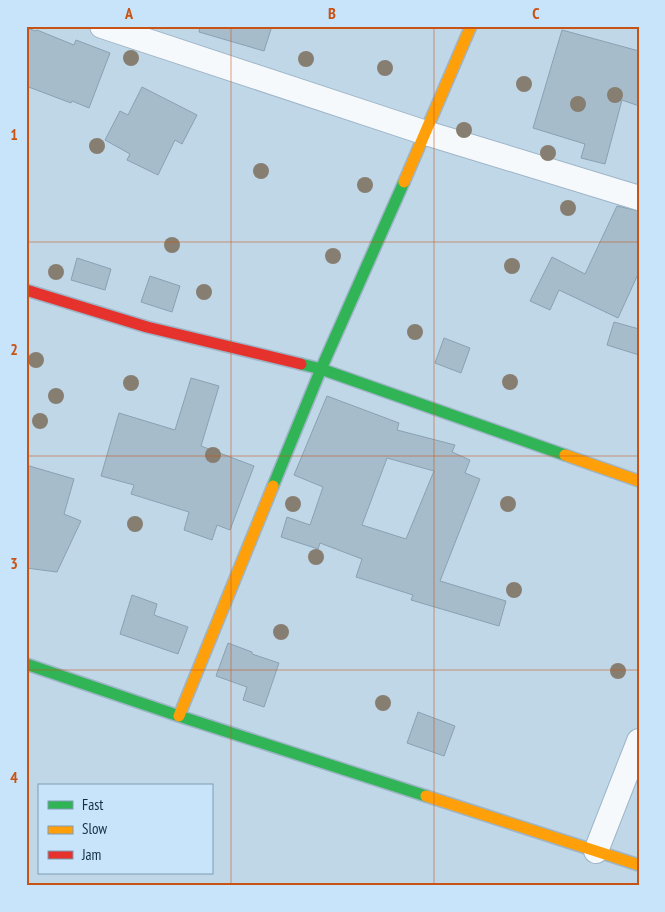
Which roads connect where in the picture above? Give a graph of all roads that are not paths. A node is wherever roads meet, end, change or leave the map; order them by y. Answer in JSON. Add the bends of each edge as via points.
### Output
{"nodes":[{"id":1,"x":102,"y":26,"type":"edge"},
{"id":2,"x":471,"y":26,"type":"edge"},
{"id":3,"x":426,"y":133,"type":"junction"},
{"id":4,"x":639,"y":198,"type":"edge"},
{"id":5,"x":26,"y":290,"type":"edge"},
{"id":6,"x":321,"y":369,"type":"junction"},
{"id":7,"x":639,"y":481,"type":"edge"},
{"id":8,"x":26,"y":664,"type":"edge"},
{"id":9,"x":179,"y":716,"type":"junction"},
{"id":10,"x":639,"y":741,"type":"edge"},
{"id":11,"x":596,"y":851,"type":"junction"},
{"id":12,"x":639,"y":865,"type":"edge"}],
"edges":[{"from":1,"to":3,"type":"street"},
{"from":2,"to":3,"type":"street"},
{"from":3,"to":4,"type":"street"},
{"from":3,"to":6,"type":"street"},
{"from":5,"to":6,"type":"street","via":[[147,327]]},
{"from":6,"to":7,"type":"street"},
{"from":6,"to":9,"type":"street"},
{"from":8,"to":9,"type":"street"},
{"from":9,"to":11,"type":"street"},
{"from":10,"to":11,"type":"street"},
{"from":11,"to":12,"type":"street"}]}
